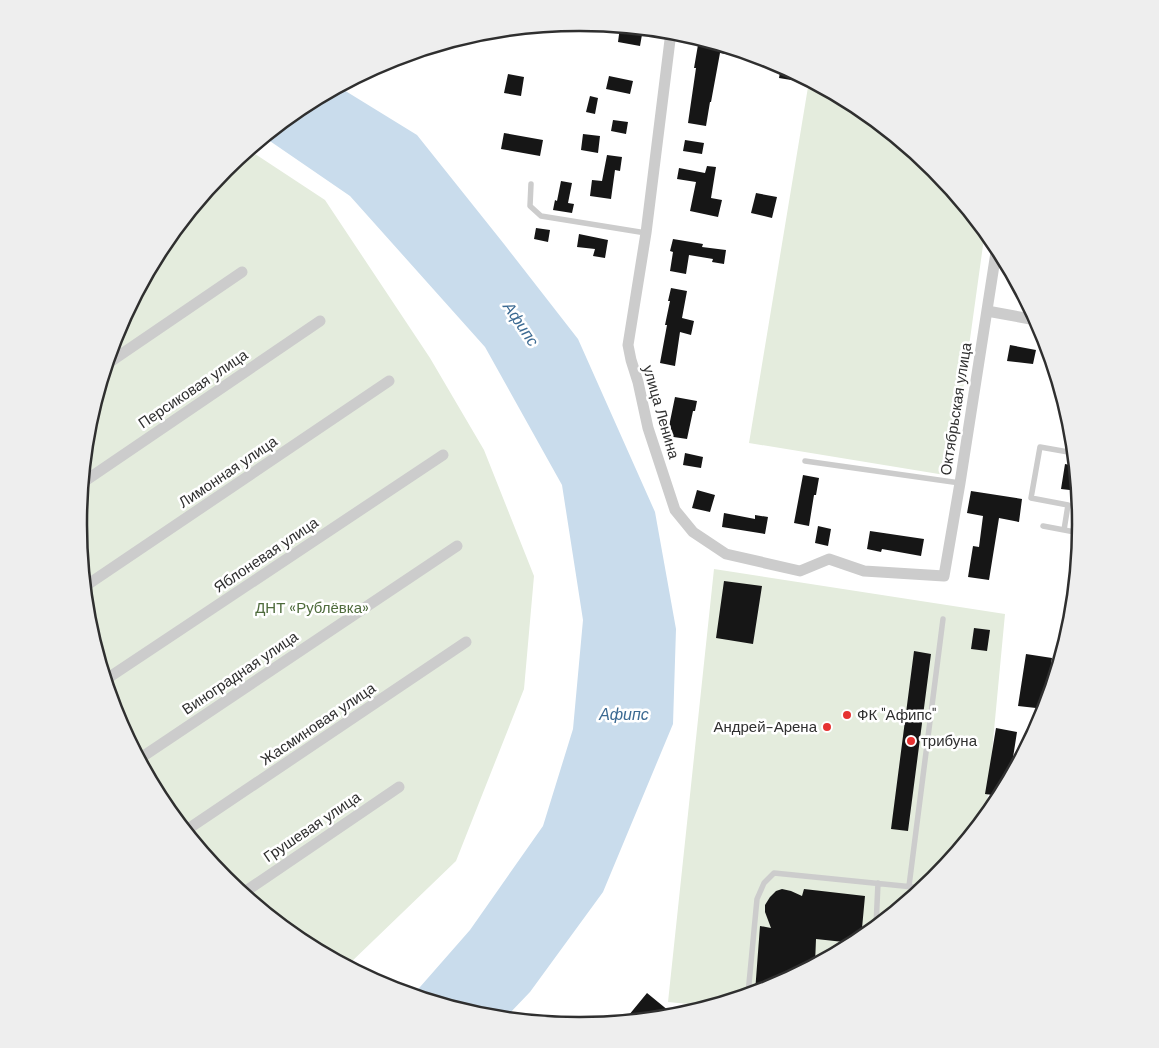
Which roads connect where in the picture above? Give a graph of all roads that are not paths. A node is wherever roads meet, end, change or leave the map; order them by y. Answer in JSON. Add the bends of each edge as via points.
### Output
{"nodes":[{"id":1,"x":670,"y":40,"type":"edge"},
{"id":2,"x":531,"y":184,"type":"dead end"},
{"id":3,"x":646,"y":234,"type":"junction"},
{"id":4,"x":995,"y":260,"type":"edge"},
{"id":5,"x":242,"y":272,"type":"dead end"},
{"id":6,"x":987,"y":311,"type":"junction"},
{"id":7,"x":1027,"y":318,"type":"edge"},
{"id":8,"x":320,"y":321,"type":"dead end"},
{"id":9,"x":116,"y":358,"type":"edge"},
{"id":10,"x":389,"y":381,"type":"dead end"},
{"id":11,"x":1067,"y":452,"type":"edge"},
{"id":12,"x":443,"y":455,"type":"dead end"},
{"id":13,"x":805,"y":461,"type":"dead end"},
{"id":14,"x":89,"y":478,"type":"edge"},
{"id":15,"x":960,"y":483,"type":"junction"},
{"id":16,"x":1043,"y":526,"type":"dead end"},
{"id":17,"x":1064,"y":530,"type":"junction"},
{"id":18,"x":1072,"y":531,"type":"edge"},
{"id":19,"x":457,"y":546,"type":"dead end"},
{"id":20,"x":944,"y":576,"type":"joint"},
{"id":21,"x":91,"y":584,"type":"edge"},
{"id":22,"x":943,"y":619,"type":"dead end"},
{"id":23,"x":466,"y":642,"type":"dead end"},
{"id":24,"x":111,"y":676,"type":"edge"},
{"id":25,"x":145,"y":755,"type":"edge"},
{"id":26,"x":399,"y":787,"type":"dead end"},
{"id":27,"x":191,"y":827,"type":"edge"},
{"id":28,"x":878,"y":883,"type":"junction"},
{"id":29,"x":909,"y":886,"type":"junction"},
{"id":30,"x":912,"y":886,"type":"edge"},
{"id":31,"x":249,"y":889,"type":"edge"},
{"id":32,"x":876,"y":917,"type":"edge"},
{"id":33,"x":749,"y":987,"type":"edge"}],
"edges":[{"from":1,"to":3,"type":"street","name":"улица Ленина"},
{"from":2,"to":3,"type":"lane","via":[[530,206],[541,216]]},
{"from":3,"to":20,"type":"street","name":"улица Ленина","via":[[628,345],[648,428],[676,510],[693,532],[726,554],[800,572],[829,559],[864,571]]},
{"from":4,"to":6,"type":"street","name":"Октябрьская улица"},
{"from":5,"to":9,"type":"street"},
{"from":6,"to":7,"type":"street"},
{"from":6,"to":15,"type":"street","name":"Октябрьская улица"},
{"from":8,"to":14,"type":"street","name":"Персиковая улица"},
{"from":10,"to":21,"type":"street","name":"Лимонная улица"},
{"from":11,"to":17,"type":"lane","via":[[1040,447],[1031,498],[1068,505]]},
{"from":12,"to":24,"type":"street","name":"Яблоневая улица"},
{"from":13,"to":15,"type":"lane"},
{"from":15,"to":20,"type":"street","name":"Октябрьская улица"},
{"from":16,"to":17,"type":"lane"},
{"from":17,"to":18,"type":"lane"},
{"from":19,"to":25,"type":"street","name":"Виноградная улица"},
{"from":22,"to":29,"type":"lane"},
{"from":23,"to":27,"type":"street","name":"Жасминовая улица"},
{"from":26,"to":31,"type":"street","name":"Грушевая улица"},
{"from":28,"to":29,"type":"lane"},
{"from":28,"to":32,"type":"lane"},
{"from":28,"to":33,"type":"lane","via":[[774,873],[764,883],[757,899]]},
{"from":29,"to":30,"type":"lane"}]}
